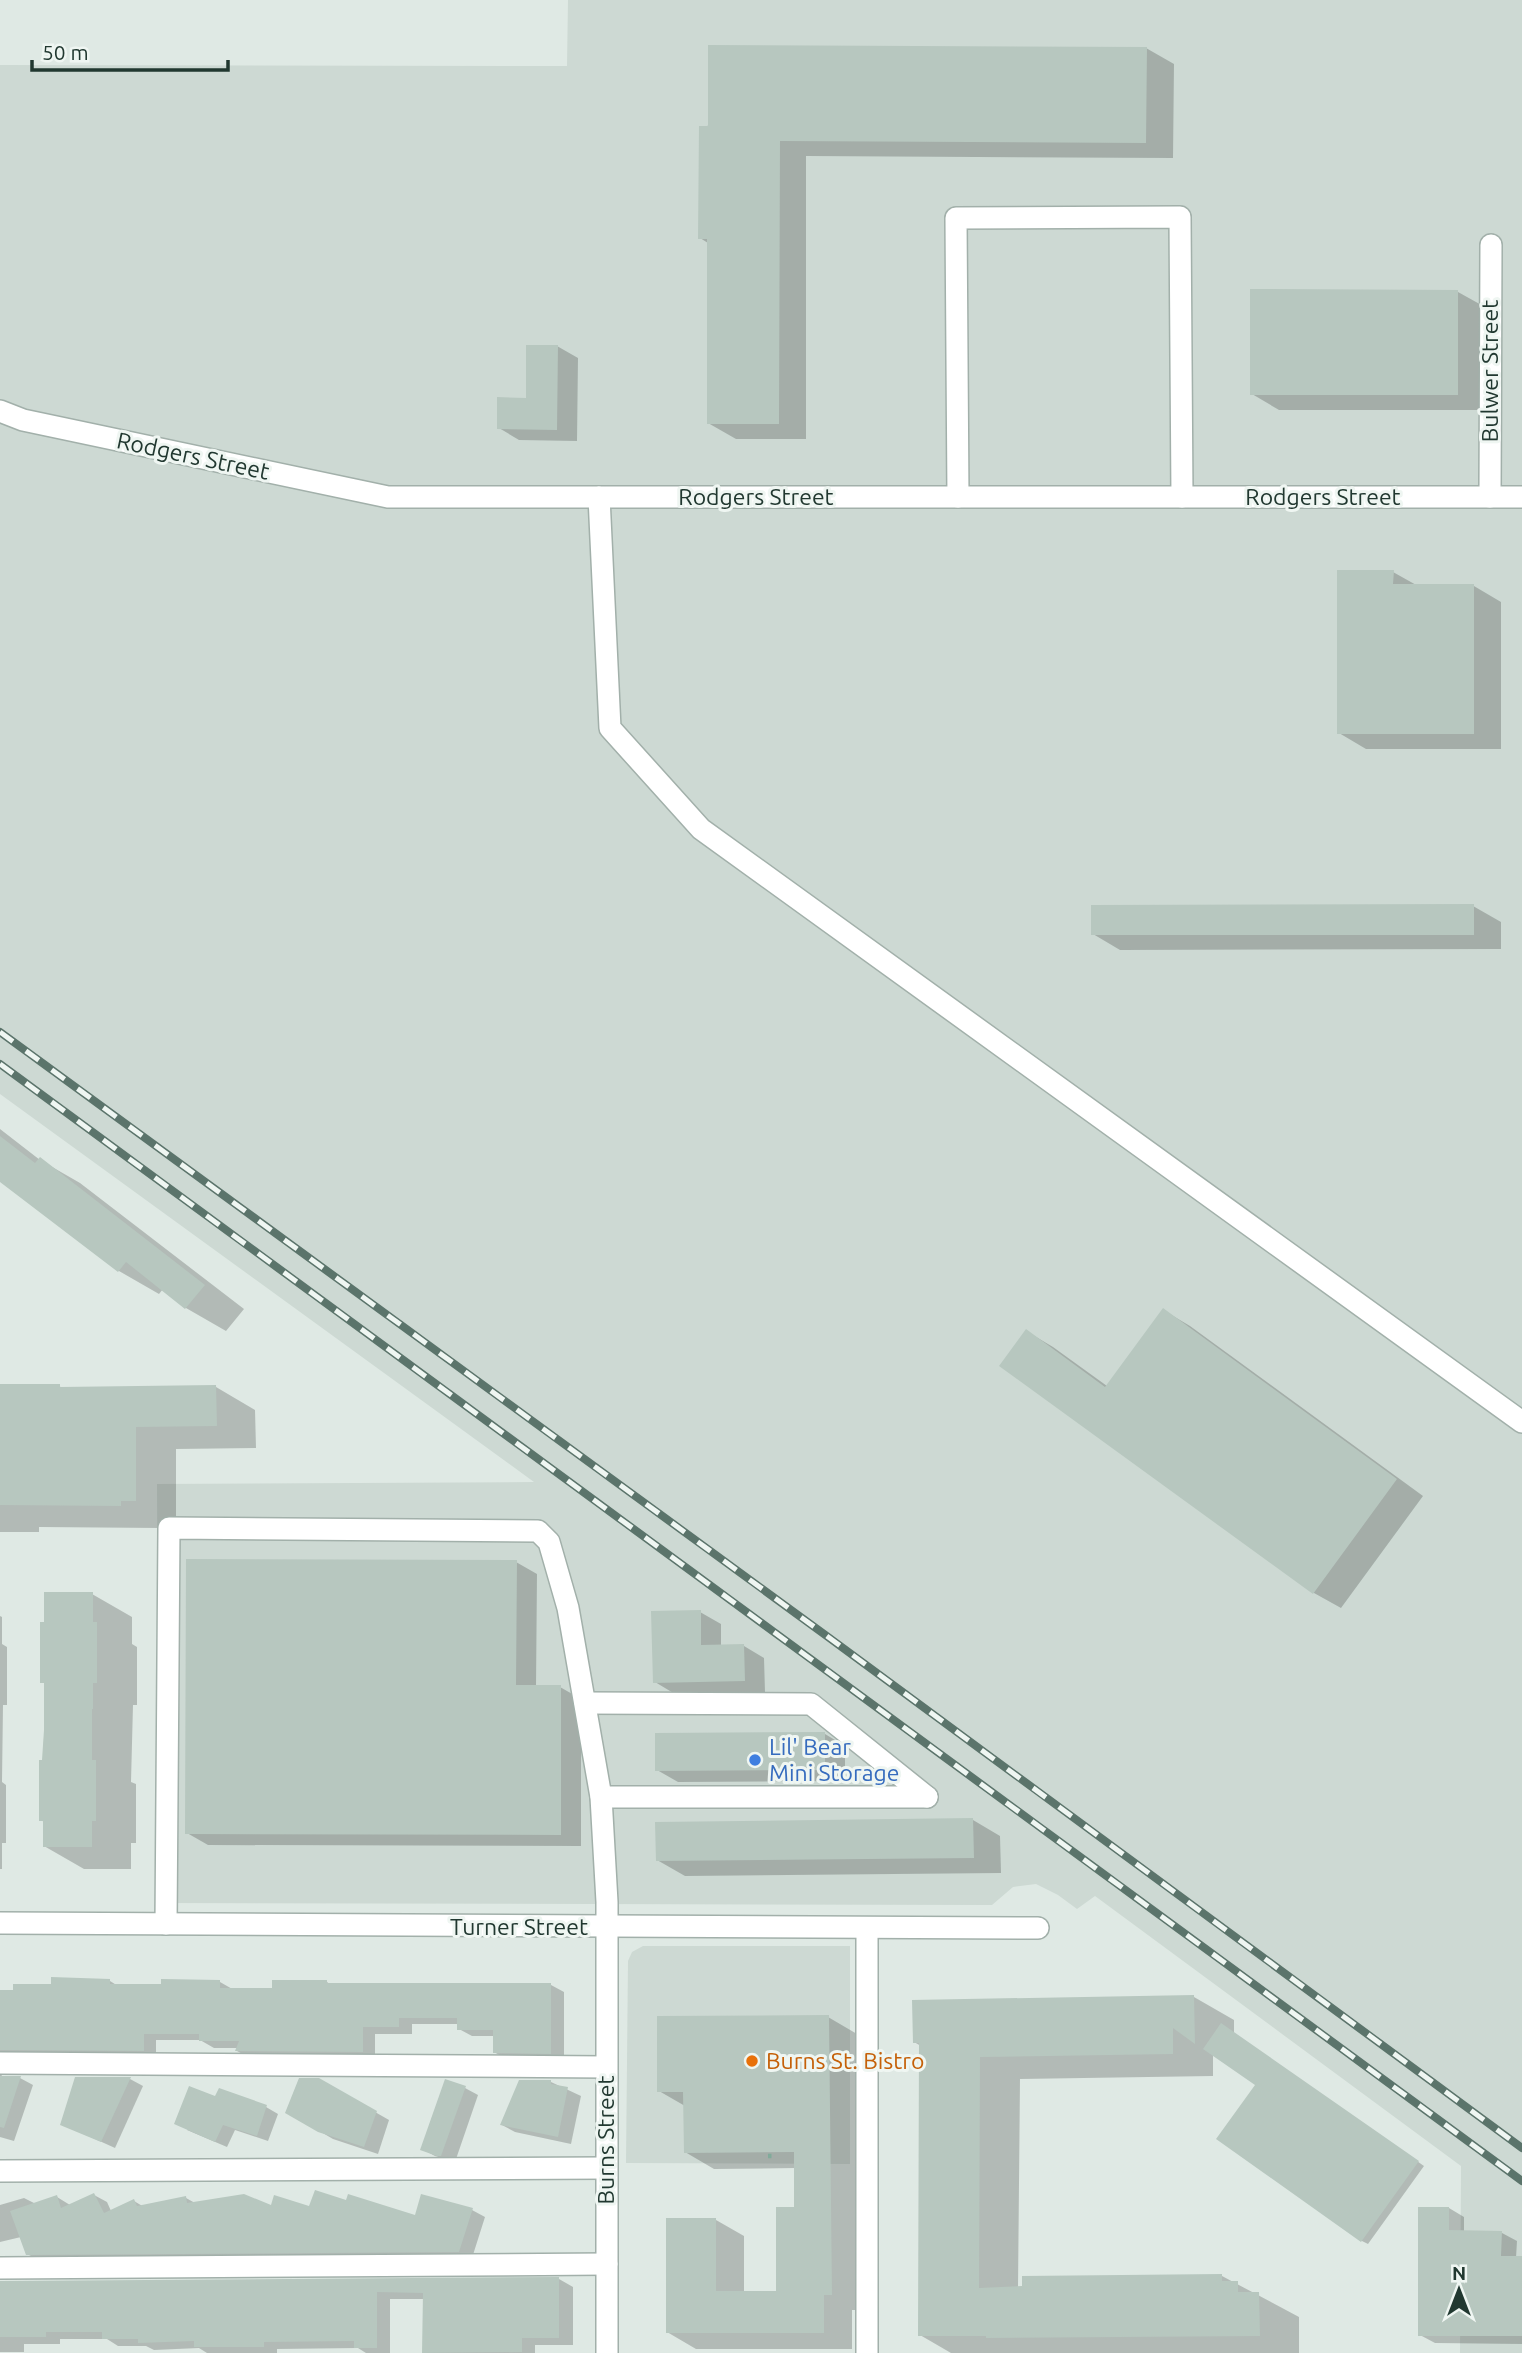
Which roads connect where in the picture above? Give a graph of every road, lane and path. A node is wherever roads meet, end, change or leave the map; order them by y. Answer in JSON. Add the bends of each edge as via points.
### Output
{"nodes":[{"id":1,"x":1491,"y":245,"type":"dead end"},
{"id":2,"x":0,"y":411,"type":"edge"},
{"id":3,"x":599,"y":497,"type":"junction"},
{"id":4,"x":958,"y":497,"type":"junction"},
{"id":5,"x":1182,"y":497,"type":"junction"},
{"id":6,"x":1490,"y":497,"type":"junction"},
{"id":7,"x":1522,"y":497,"type":"edge"},
{"id":8,"x":1522,"y":1422,"type":"edge"},
{"id":9,"x":585,"y":1703,"type":"junction"},
{"id":10,"x":601,"y":1797,"type":"junction"},
{"id":11,"x":0,"y":1923,"type":"edge"},
{"id":12,"x":166,"y":1924,"type":"junction"},
{"id":13,"x":607,"y":1927,"type":"junction"},
{"id":14,"x":867,"y":1928,"type":"junction"},
{"id":15,"x":1038,"y":1928,"type":"dead end"},
{"id":16,"x":0,"y":2063,"type":"edge"},
{"id":17,"x":606,"y":2067,"type":"junction"},
{"id":18,"x":607,"y":2168,"type":"junction"},
{"id":19,"x":0,"y":2171,"type":"edge"},
{"id":20,"x":607,"y":2264,"type":"junction"},
{"id":21,"x":0,"y":2268,"type":"edge"},
{"id":22,"x":607,"y":2353,"type":"edge"},
{"id":23,"x":867,"y":2353,"type":"edge"}],
"edges":[{"from":1,"to":6,"type":"street","name":"Bulwer Street"},
{"from":2,"to":3,"type":"street","name":"Rodgers Street","via":[[23,420],[388,497]]},
{"from":3,"to":4,"type":"street","name":"Rodgers Street"},
{"from":3,"to":8,"type":"street","via":[[610,728],[701,828]]},
{"from":4,"to":5,"type":"street","name":"Rodgers Street"},
{"from":4,"to":5,"type":"street","via":[[956,218],[1180,217]]},
{"from":5,"to":6,"type":"street","name":"Rodgers Street"},
{"from":6,"to":7,"type":"street","name":"Rodgers Street"},
{"from":9,"to":10,"type":"street","name":"Burns Street"},
{"from":9,"to":10,"type":"street","via":[[811,1704],[927,1797]]},
{"from":9,"to":12,"type":"street","name":"Burns Street","via":[[568,1608],[549,1542],[538,1531],[169,1528]]},
{"from":10,"to":13,"type":"street","name":"Burns Street"},
{"from":11,"to":12,"type":"street","name":"Turner Street"},
{"from":12,"to":13,"type":"street","name":"Turner Street"},
{"from":13,"to":14,"type":"street","name":"Turner Street"},
{"from":13,"to":17,"type":"street","name":"Burns Street"},
{"from":14,"to":15,"type":"street","name":"Turner Street"},
{"from":14,"to":23,"type":"street"},
{"from":16,"to":17,"type":"street"},
{"from":17,"to":18,"type":"street","name":"Burns Street"},
{"from":18,"to":19,"type":"street"},
{"from":18,"to":20,"type":"street","name":"Burns Street"},
{"from":20,"to":21,"type":"street"},
{"from":20,"to":22,"type":"street","name":"Burns Street"}]}
